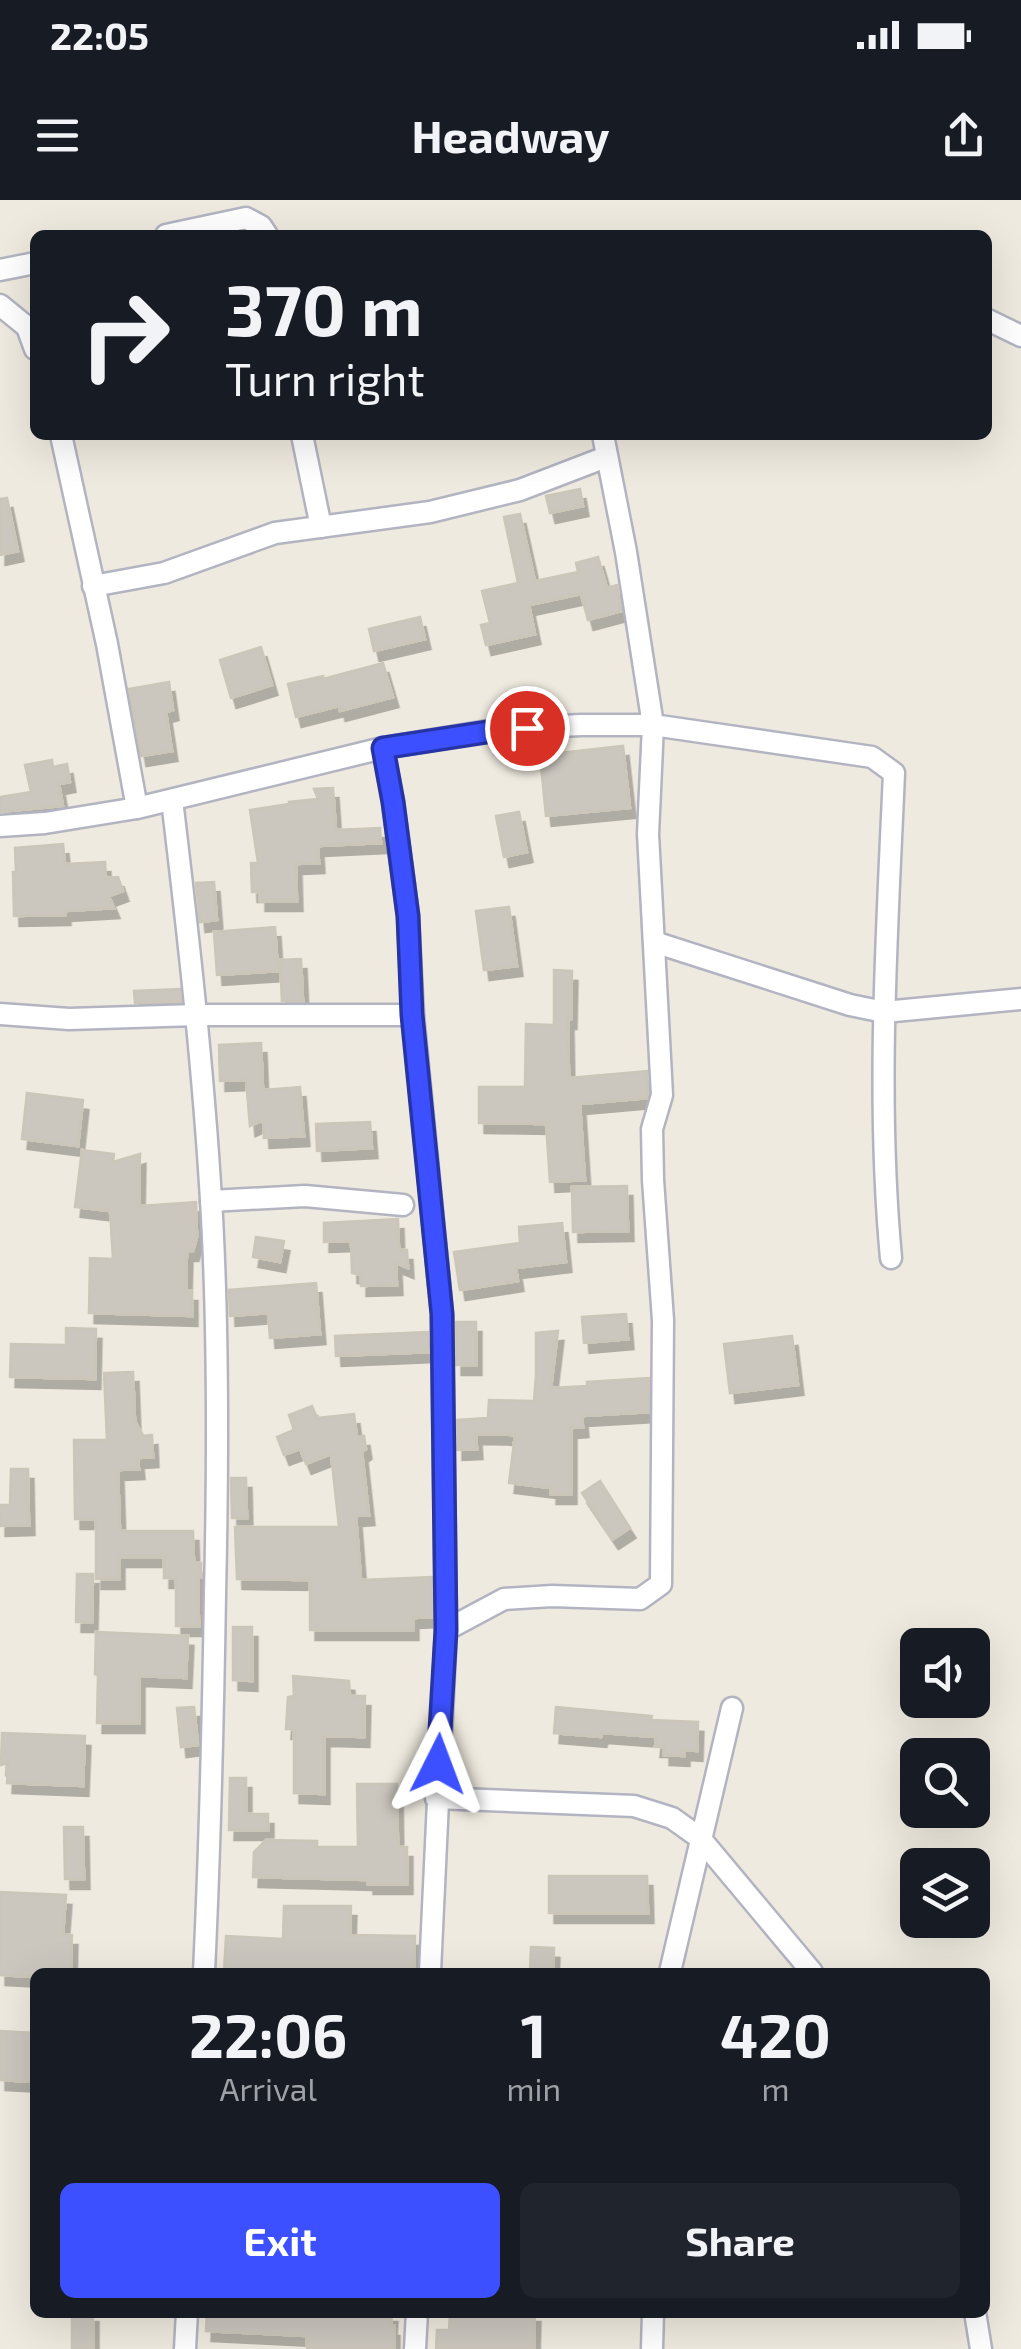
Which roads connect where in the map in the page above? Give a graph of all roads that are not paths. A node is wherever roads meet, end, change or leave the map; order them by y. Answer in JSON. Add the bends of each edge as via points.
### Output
{"nodes":[{"id":1,"x":190,"y":230,"type":"edge"},
{"id":2,"x":263,"y":230,"type":"edge"},
{"id":3,"x":30,"y":264,"type":"edge"},
{"id":4,"x":0,"y":270,"type":"edge"},
{"id":5,"x":0,"y":305,"type":"edge"},
{"id":6,"x":992,"y":322,"type":"edge"},
{"id":7,"x":30,"y":335,"type":"edge"},
{"id":8,"x":1021,"y":336,"type":"edge"},
{"id":9,"x":63,"y":440,"type":"edge"},
{"id":10,"x":303,"y":440,"type":"edge"},
{"id":11,"x":604,"y":440,"type":"edge"},
{"id":12,"x":606,"y":457,"type":"junction"},
{"id":13,"x":320,"y":527,"type":"junction"},
{"id":14,"x":93,"y":586,"type":"junction"},
{"id":15,"x":653,"y":725,"type":"junction"},
{"id":16,"x":383,"y":748,"type":"junction"},
{"id":17,"x":172,"y":800,"type":"junction"},
{"id":18,"x":136,"y":808,"type":"junction"},
{"id":19,"x":0,"y":826,"type":"edge"},
{"id":20,"x":654,"y":942,"type":"junction"},
{"id":21,"x":1021,"y":999,"type":"edge"},
{"id":22,"x":884,"y":1012,"type":"junction"},
{"id":23,"x":0,"y":1014,"type":"edge"},
{"id":24,"x":197,"y":1015,"type":"junction"},
{"id":25,"x":412,"y":1015,"type":"junction"},
{"id":26,"x":211,"y":1201,"type":"junction"},
{"id":27,"x":403,"y":1205,"type":"dead end"},
{"id":28,"x":891,"y":1258,"type":"dead end"},
{"id":29,"x":446,"y":1630,"type":"junction"},
{"id":30,"x":732,"y":1708,"type":"dead end"},
{"id":31,"x":436,"y":1798,"type":"junction"},
{"id":32,"x":700,"y":1838,"type":"junction"},
{"id":33,"x":204,"y":1968,"type":"edge"},
{"id":34,"x":430,"y":1968,"type":"edge"},
{"id":35,"x":671,"y":1968,"type":"edge"},
{"id":36,"x":809,"y":1968,"type":"edge"},
{"id":37,"x":187,"y":2318,"type":"edge"},
{"id":38,"x":416,"y":2318,"type":"edge"},
{"id":39,"x":654,"y":2318,"type":"edge"},
{"id":40,"x":976,"y":2318,"type":"edge"},
{"id":41,"x":185,"y":2349,"type":"edge"},
{"id":42,"x":415,"y":2349,"type":"edge"},
{"id":43,"x":652,"y":2349,"type":"edge"},
{"id":44,"x":981,"y":2349,"type":"edge"}],
"edges":[{"from":1,"to":2,"type":"street","via":[[246,218]]},
{"from":3,"to":4,"type":"street"},
{"from":5,"to":7,"type":"street"},
{"from":6,"to":8,"type":"street"},
{"from":9,"to":14,"type":"street"},
{"from":10,"to":13,"type":"street"},
{"from":11,"to":12,"type":"street"},
{"from":12,"to":13,"type":"street","via":[[502,495]]},
{"from":12,"to":15,"type":"street"},
{"from":13,"to":14,"type":"street","via":[[275,533],[164,573]]},
{"from":14,"to":18,"type":"street"},
{"from":15,"to":16,"type":"street","via":[[500,730]]},
{"from":15,"to":20,"type":"street","via":[[648,834]]},
{"from":15,"to":22,"type":"street","via":[[872,757],[894,773]]},
{"from":16,"to":17,"type":"street"},
{"from":16,"to":25,"type":"street","via":[[408,916]]},
{"from":17,"to":18,"type":"street"},
{"from":17,"to":24,"type":"street"},
{"from":18,"to":19,"type":"street"},
{"from":20,"to":22,"type":"street"},
{"from":20,"to":29,"type":"street","via":[[662,1095],[652,1129],[663,1320],[662,1584],[640,1600],[504,1600]]},
{"from":21,"to":22,"type":"street"},
{"from":22,"to":28,"type":"street"},
{"from":23,"to":24,"type":"street","via":[[69,1020]]},
{"from":24,"to":25,"type":"street"},
{"from":24,"to":26,"type":"street"},
{"from":25,"to":29,"type":"street","via":[[442,1314]]},
{"from":26,"to":27,"type":"street","via":[[305,1196]]},
{"from":26,"to":33,"type":"street","via":[[217,1511]]},
{"from":29,"to":31,"type":"street"},
{"from":30,"to":32,"type":"street"},
{"from":31,"to":32,"type":"street","via":[[634,1806],[672,1818]]},
{"from":31,"to":34,"type":"street"},
{"from":32,"to":35,"type":"street"},
{"from":32,"to":36,"type":"street"},
{"from":37,"to":41,"type":"street"},
{"from":38,"to":42,"type":"street"},
{"from":39,"to":43,"type":"street"},
{"from":40,"to":44,"type":"street"}]}
